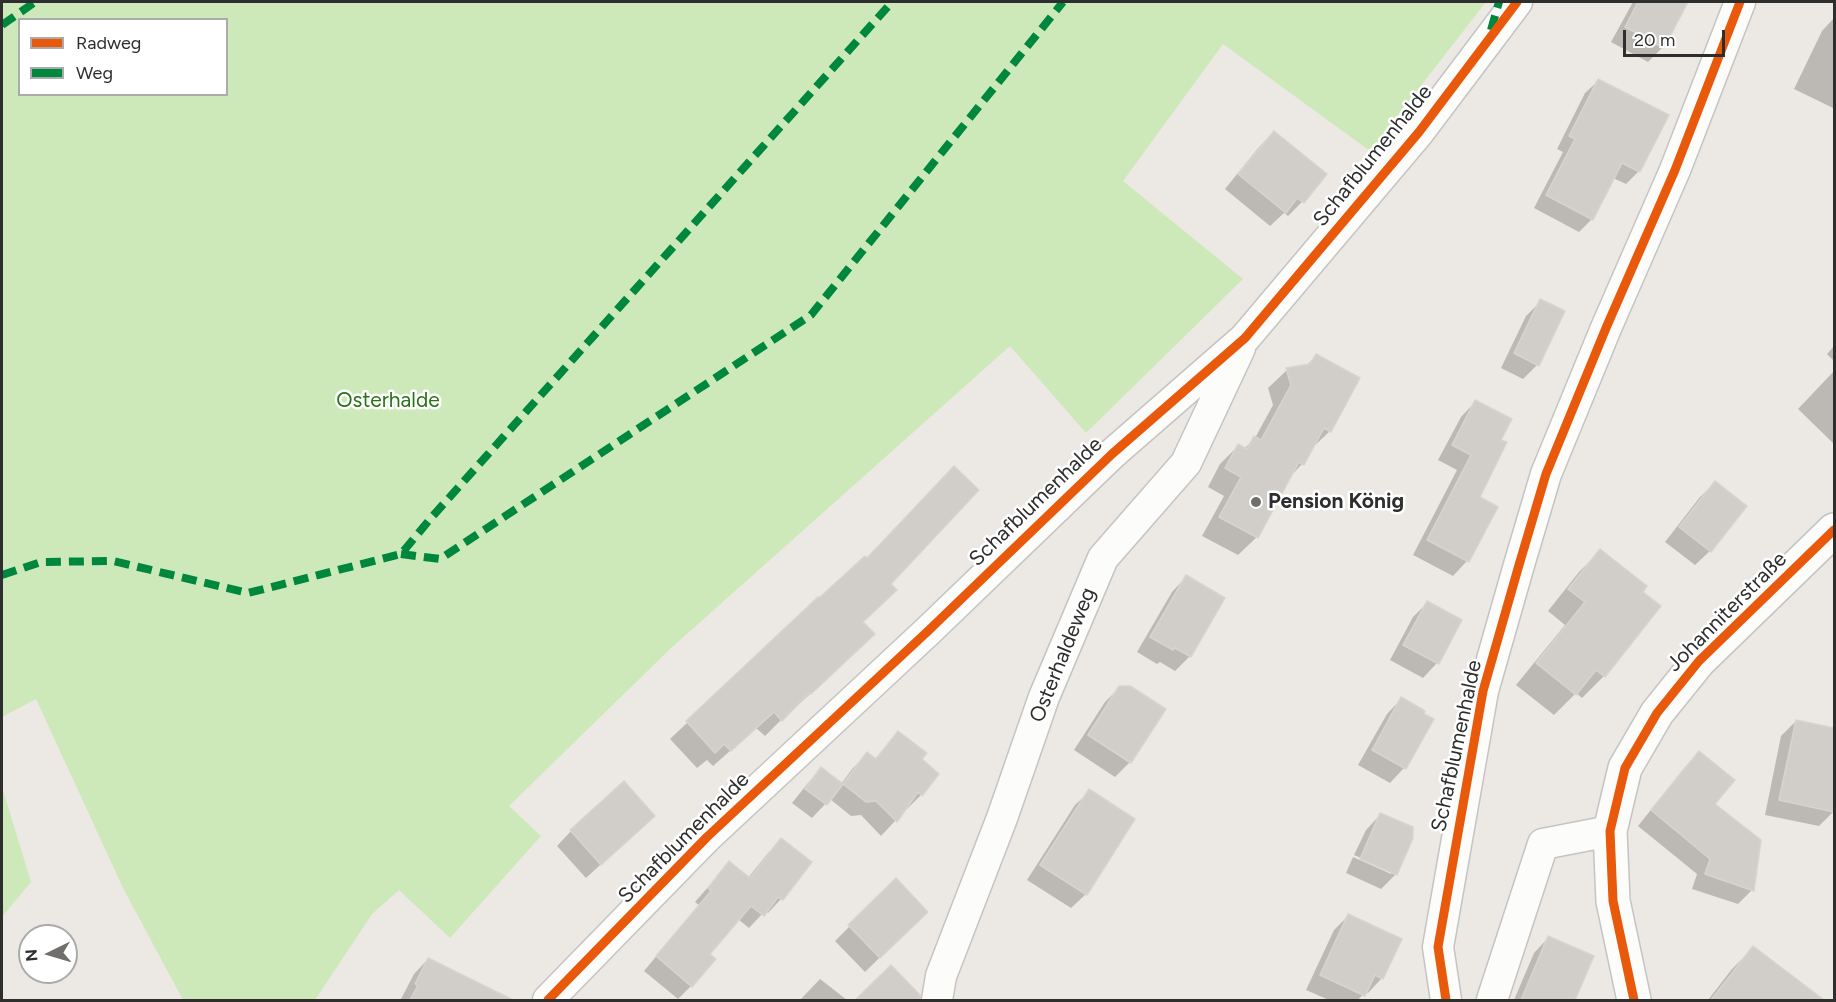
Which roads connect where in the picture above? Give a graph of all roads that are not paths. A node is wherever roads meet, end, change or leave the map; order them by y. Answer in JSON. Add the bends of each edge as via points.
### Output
{"nodes":[{"id":1,"x":1517,"y":2,"type":"edge"},
{"id":2,"x":1740,"y":2,"type":"edge"},
{"id":3,"x":1245,"y":338,"type":"junction"},
{"id":4,"x":1834,"y":530,"type":"edge"},
{"id":5,"x":1610,"y":831,"type":"junction"},
{"id":6,"x":548,"y":1000,"type":"edge"},
{"id":7,"x":937,"y":1000,"type":"edge"},
{"id":8,"x":1446,"y":1000,"type":"edge"},
{"id":9,"x":1492,"y":1000,"type":"edge"},
{"id":10,"x":1634,"y":1000,"type":"edge"}],
"edges":[{"from":1,"to":3,"type":"street","name":"Schafblumenhalde","via":[[1419,132]]},
{"from":2,"to":8,"type":"street","name":"Schafblumenhalde","via":[[1675,170],[1546,474],[1522,554],[1483,691],[1457,834],[1438,947]]},
{"from":3,"to":6,"type":"street","name":"Schafblumenhalde","via":[[1112,454],[707,837]]},
{"from":3,"to":7,"type":"street","name":"Osterhaldeweg","via":[[1186,463],[1103,558],[1044,697],[942,976]]},
{"from":4,"to":5,"type":"street","name":"Johanniterstraße","via":[[1699,661],[1657,713],[1625,768]]},
{"from":5,"to":9,"type":"street","via":[[1543,844]]},
{"from":5,"to":10,"type":"street","name":"Johanniterstraße","via":[[1613,901]]}]}
